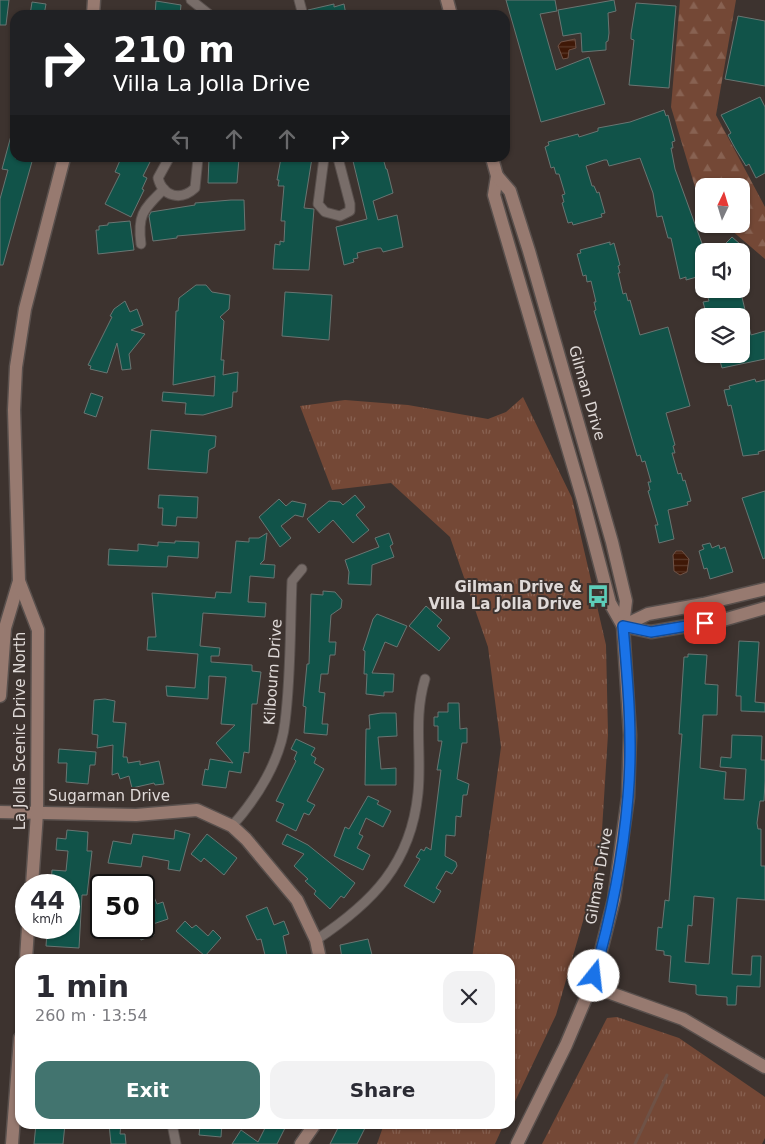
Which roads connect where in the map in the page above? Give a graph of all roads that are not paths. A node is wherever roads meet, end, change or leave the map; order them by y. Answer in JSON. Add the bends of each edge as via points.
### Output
{"nodes":[{"id":1,"x":191,"y":0,"type":"edge"},
{"id":2,"x":203,"y":10,"type":"edge"},
{"id":3,"x":63,"y":162,"type":"edge"},
{"id":4,"x":167,"y":162,"type":"edge"},
{"id":5,"x":198,"y":162,"type":"edge"},
{"id":6,"x":323,"y":162,"type":"edge"},
{"id":7,"x":339,"y":162,"type":"edge"},
{"id":8,"x":493,"y":162,"type":"edge"},
{"id":9,"x":497,"y":176,"type":"junction"},
{"id":10,"x":164,"y":189,"type":"junction"},
{"id":11,"x":141,"y":244,"type":"dead end"},
{"id":12,"x":302,"y":568,"type":"dead end"},
{"id":13,"x":20,"y":581,"type":"junction"},
{"id":14,"x":765,"y":589,"type":"edge"},
{"id":15,"x":765,"y":608,"type":"edge"},
{"id":16,"x":623,"y":626,"type":"junction"},
{"id":17,"x":425,"y":679,"type":"dead end"},
{"id":18,"x":0,"y":696,"type":"edge"},
{"id":19,"x":0,"y":812,"type":"edge"},
{"id":20,"x":37,"y":813,"type":"junction"},
{"id":21,"x":232,"y":826,"type":"junction"},
{"id":22,"x":33,"y":874,"type":"edge"},
{"id":23,"x":27,"y":939,"type":"edge"},
{"id":24,"x":316,"y":940,"type":"junction"},
{"id":25,"x":26,"y":954,"type":"edge"},
{"id":26,"x":319,"y":954,"type":"edge"},
{"id":27,"x":590,"y":986,"type":"junction"},
{"id":28,"x":765,"y":1067,"type":"edge"},
{"id":29,"x":15,"y":1104,"type":"edge"},
{"id":30,"x":173,"y":1129,"type":"edge"},
{"id":31,"x":312,"y":1129,"type":"edge"},
{"id":32,"x":12,"y":1144,"type":"edge"},
{"id":33,"x":176,"y":1144,"type":"edge"},
{"id":34,"x":301,"y":1144,"type":"edge"},
{"id":35,"x":517,"y":1144,"type":"edge"}],
"edges":[{"from":1,"to":2,"type":"street"},
{"from":3,"to":13,"type":"main road","name":"La Jolla Scenic Drive North","via":[[25,309],[16,367],[14,410]]},
{"from":4,"to":10,"type":"street","via":[[158,178]]},
{"from":5,"to":10,"type":"street","via":[[195,188],[187,196],[169,194]]},
{"from":6,"to":7,"type":"street","via":[[318,204],[325,212],[340,216],[350,211],[350,204]]},
{"from":8,"to":9,"type":"main road","name":"Gilman Drive"},
{"from":9,"to":16,"type":"main road","name":"Gilman Drive","via":[[496,204],[610,603]]},
{"from":9,"to":16,"type":"main road","name":"Gilman Drive","via":[[510,191],[590,462],[626,601]]},
{"from":10,"to":11,"type":"street","via":[[145,208],[140,218]]},
{"from":12,"to":21,"type":"street","name":"Kilbourn Drive","via":[[292,581],[285,724],[272,767],[248,807]]},
{"from":13,"to":18,"type":"main road","name":"La Jolla Scenic Drive North","via":[[5,628]]},
{"from":13,"to":20,"type":"main road","name":"La Jolla Scenic Drive North","via":[[38,630]]},
{"from":14,"to":16,"type":"main road","via":[[648,614]]},
{"from":15,"to":16,"type":"main road","via":[[723,620],[651,632]]},
{"from":16,"to":27,"type":"main road","name":"Gilman Drive","via":[[630,735],[628,797],[614,899]]},
{"from":17,"to":24,"type":"street","via":[[418,702],[418,793],[408,838],[395,866],[368,902]]},
{"from":19,"to":20,"type":"main road","name":"Sugarman Drive"},
{"from":20,"to":21,"type":"main road","name":"Sugarman Drive","via":[[136,815],[197,810]]},
{"from":20,"to":22,"type":"main road","name":"La Jolla Scenic Drive North"},
{"from":21,"to":24,"type":"main road","name":"Sugarman Drive","via":[[297,900]]},
{"from":23,"to":25,"type":"main road"},
{"from":24,"to":26,"type":"main road","name":"Sugarman Drive"},
{"from":27,"to":28,"type":"main road","via":[[682,1020]]},
{"from":27,"to":35,"type":"main road","name":"Gilman Drive","via":[[566,1045]]},
{"from":29,"to":32,"type":"main road"},
{"from":30,"to":33,"type":"street"},
{"from":31,"to":34,"type":"main road"}]}
